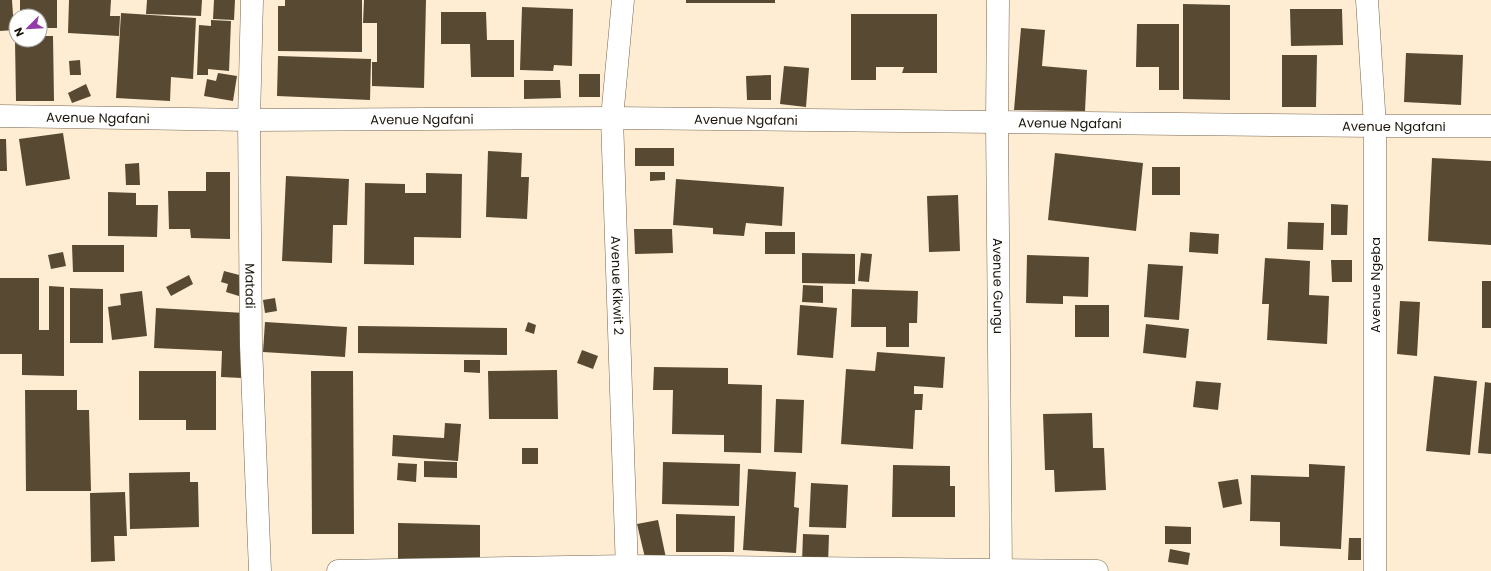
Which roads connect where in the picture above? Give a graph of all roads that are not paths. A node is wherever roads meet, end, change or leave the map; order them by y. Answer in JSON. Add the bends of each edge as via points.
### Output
{"nodes":[{"id":1,"x":252,"y":0,"type":"edge"},
{"id":2,"x":623,"y":0,"type":"edge"},
{"id":3,"x":998,"y":0,"type":"edge"},
{"id":4,"x":1367,"y":0,"type":"edge"},
{"id":5,"x":0,"y":116,"type":"edge"},
{"id":6,"x":612,"y":118,"type":"junction"},
{"id":7,"x":249,"y":120,"type":"junction"},
{"id":8,"x":997,"y":122,"type":"junction"},
{"id":9,"x":1375,"y":126,"type":"junction"},
{"id":10,"x":1491,"y":126,"type":"edge"},
{"id":11,"x":627,"y":569,"type":"edge"},
{"id":12,"x":1001,"y":570,"type":"edge"},
{"id":13,"x":260,"y":571,"type":"edge"},
{"id":14,"x":338,"y":571,"type":"edge"},
{"id":15,"x":1097,"y":571,"type":"edge"},
{"id":16,"x":1375,"y":571,"type":"edge"}],
"edges":[{"from":1,"to":7,"type":"street","name":"Matadi"},
{"from":2,"to":6,"type":"street","name":"Avenue Kikwit 2"},
{"from":3,"to":8,"type":"street","name":"Avenue Gungu"},
{"from":4,"to":9,"type":"street","name":"Avenue Ngeba"},
{"from":5,"to":7,"type":"street","name":"Avenue Ngafani"},
{"from":6,"to":7,"type":"street","name":"Avenue Ngafani"},
{"from":6,"to":8,"type":"street","name":"Avenue Ngafani"},
{"from":6,"to":11,"type":"street","name":"Avenue Kikwit 2"},
{"from":7,"to":13,"type":"street","name":"Matadi","via":[[252,345]]},
{"from":8,"to":9,"type":"street","name":"Avenue Ngafani"},
{"from":8,"to":12,"type":"street","name":"Avenue Gungu"},
{"from":9,"to":10,"type":"street","name":"Avenue Ngafani"},
{"from":9,"to":16,"type":"street","name":"Avenue Ngeba"},
{"from":11,"to":12,"type":"street"},
{"from":11,"to":14,"type":"street"},
{"from":12,"to":15,"type":"street"}]}
